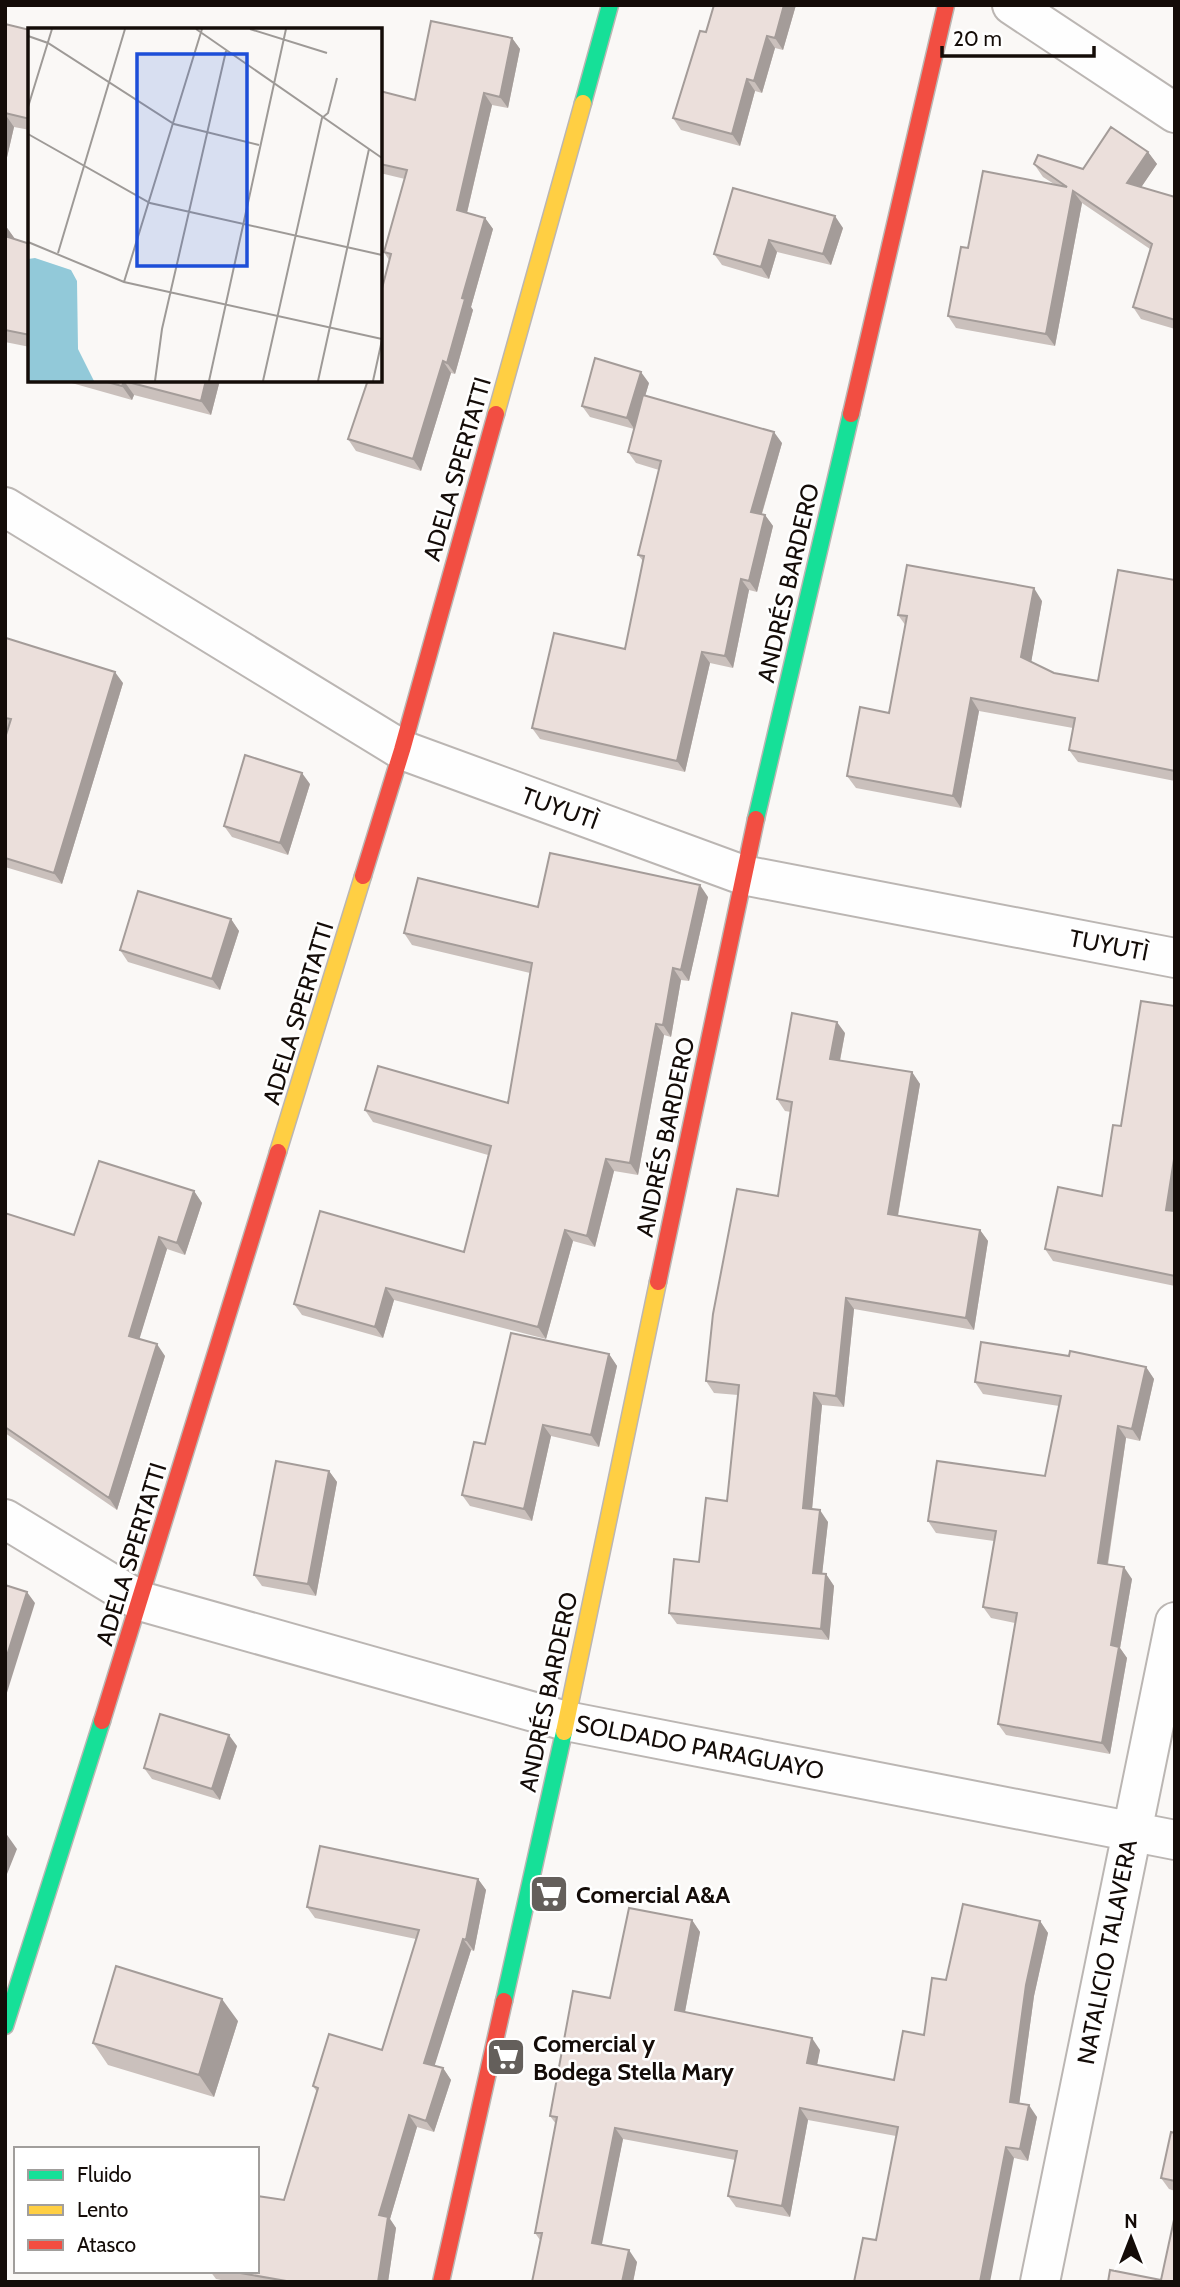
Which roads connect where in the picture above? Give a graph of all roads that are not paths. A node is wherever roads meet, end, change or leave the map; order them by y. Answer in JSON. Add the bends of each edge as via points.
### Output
{"nodes":[{"id":1,"x":610,"y":5,"type":"edge"},
{"id":2,"x":946,"y":5,"type":"edge"},
{"id":3,"x":1012,"y":5,"type":"edge"},
{"id":4,"x":1175,"y":113,"type":"edge"},
{"id":5,"x":5,"y":507,"type":"edge"},
{"id":6,"x":402,"y":750,"type":"junction"},
{"id":7,"x":743,"y":875,"type":"junction"},
{"id":8,"x":1175,"y":958,"type":"edge"},
{"id":9,"x":5,"y":1519,"type":"edge"},
{"id":10,"x":140,"y":1601,"type":"junction"},
{"id":11,"x":1175,"y":1622,"type":"edge"},
{"id":12,"x":566,"y":1721,"type":"junction"},
{"id":13,"x":1131,"y":1830,"type":"junction"},
{"id":14,"x":1175,"y":1840,"type":"edge"},
{"id":15,"x":5,"y":2026,"type":"edge"},
{"id":16,"x":441,"y":2282,"type":"edge"},
{"id":17,"x":1040,"y":2282,"type":"edge"}],
"edges":[{"from":1,"to":6,"type":"street","name":"ADELA SPERTATTI"},
{"from":2,"to":7,"type":"street","name":"ANDRÉS BARDERO"},
{"from":3,"to":4,"type":"street"},
{"from":5,"to":6,"type":"street","name":"TUYUTÌ"},
{"from":6,"to":7,"type":"street","name":"TUYUTÌ"},
{"from":6,"to":10,"type":"street","name":"ADELA SPERTATTI"},
{"from":7,"to":8,"type":"street","name":"TUYUTÌ"},
{"from":7,"to":12,"type":"street","name":"ANDRÉS BARDERO"},
{"from":9,"to":10,"type":"street","name":"SOLDADO PARAGUAYO"},
{"from":10,"to":12,"type":"street","name":"SOLDADO PARAGUAYO"},
{"from":10,"to":15,"type":"street","name":"ADELA SPERTATTI"},
{"from":11,"to":13,"type":"street","name":"NATALICIO TALAVERA"},
{"from":12,"to":13,"type":"street","name":"SOLDADO PARAGUAYO"},
{"from":12,"to":16,"type":"street","name":"ANDRÉS BARDERO"},
{"from":13,"to":14,"type":"street","name":"SOLDADO PARAGUAYO"},
{"from":13,"to":17,"type":"street","name":"NATALICIO TALAVERA"}]}
